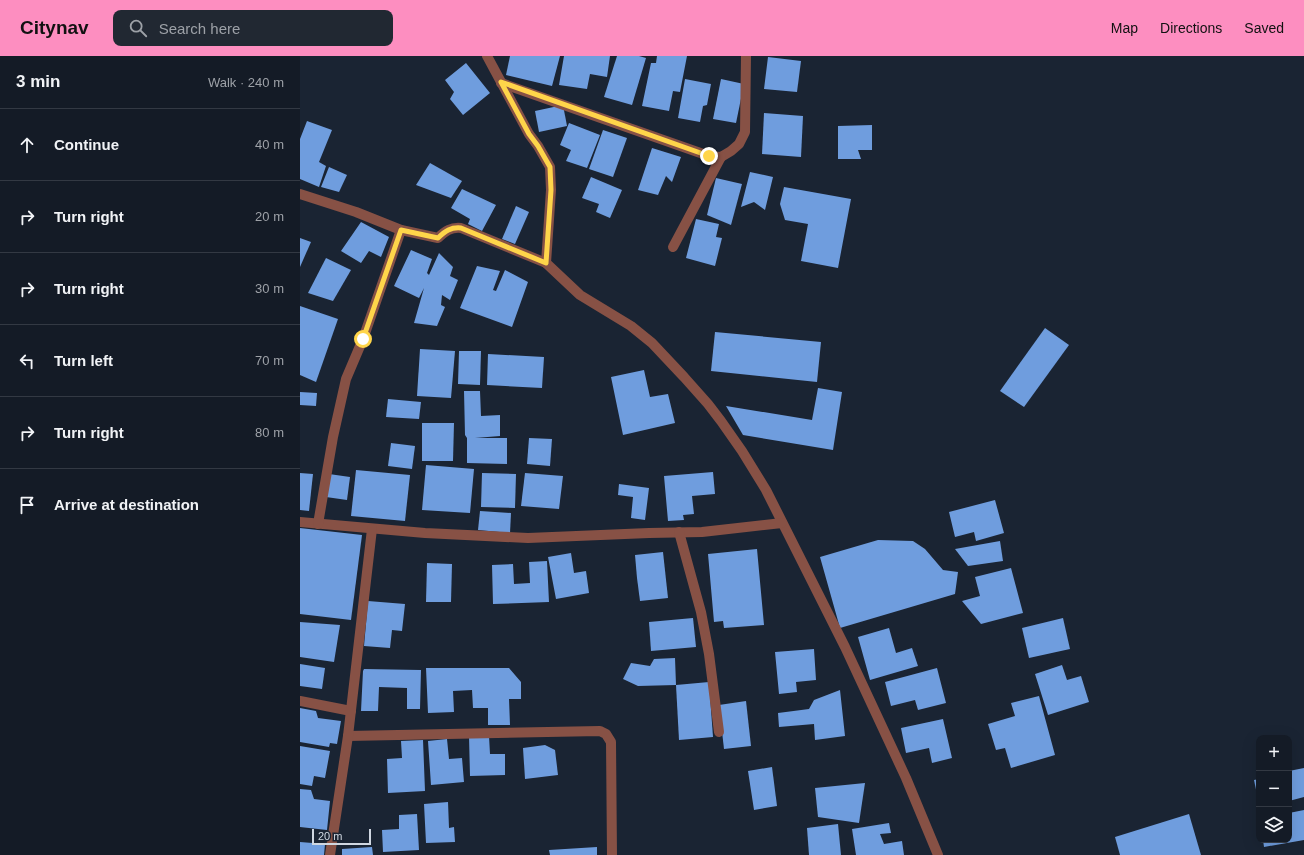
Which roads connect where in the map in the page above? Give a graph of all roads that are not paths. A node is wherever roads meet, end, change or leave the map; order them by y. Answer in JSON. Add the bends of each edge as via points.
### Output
{"nodes":[{"id":1,"x":486,"y":56,"type":"edge"},
{"id":2,"x":746,"y":56,"type":"edge"},
{"id":3,"x":501,"y":82,"type":"junction"},
{"id":4,"x":721,"y":157,"type":"junction"},
{"id":5,"x":300,"y":194,"type":"edge"},
{"id":6,"x":401,"y":230,"type":"junction"},
{"id":7,"x":673,"y":247,"type":"dead end"},
{"id":8,"x":546,"y":263,"type":"junction"},
{"id":9,"x":300,"y":522,"type":"edge"},
{"id":10,"x":782,"y":523,"type":"junction"},
{"id":11,"x":318,"y":524,"type":"junction"},
{"id":12,"x":372,"y":529,"type":"junction"},
{"id":13,"x":679,"y":532,"type":"junction"},
{"id":14,"x":300,"y":701,"type":"edge"},
{"id":15,"x":351,"y":711,"type":"junction"},
{"id":16,"x":719,"y":732,"type":"dead end"},
{"id":17,"x":348,"y":736,"type":"junction"},
{"id":18,"x":330,"y":855,"type":"edge"},
{"id":19,"x":612,"y":855,"type":"edge"},
{"id":20,"x":938,"y":855,"type":"edge"}],
"edges":[{"from":1,"to":3,"type":"street"},
{"from":2,"to":4,"type":"street","via":[[745,132],[739,144]]},
{"from":3,"to":4,"type":"street","via":[[709,156]]},
{"from":3,"to":8,"type":"street","via":[[550,167]]},
{"from":4,"to":7,"type":"street"},
{"from":5,"to":6,"type":"street"},
{"from":6,"to":8,"type":"street","via":[[438,238],[449,229],[461,228]]},
{"from":6,"to":11,"type":"street","via":[[363,339],[346,379]]},
{"from":8,"to":10,"type":"street","via":[[580,295],[631,326],[652,343],[684,377],[738,445],[766,490]]},
{"from":9,"to":11,"type":"street"},
{"from":10,"to":13,"type":"street","via":[[702,532]]},
{"from":10,"to":20,"type":"street","via":[[845,647],[906,778]]},
{"from":11,"to":12,"type":"street"},
{"from":12,"to":13,"type":"street","via":[[528,538]]},
{"from":12,"to":15,"type":"street"},
{"from":13,"to":16,"type":"street","via":[[702,612],[710,654]]},
{"from":14,"to":15,"type":"street"},
{"from":15,"to":17,"type":"street"},
{"from":17,"to":18,"type":"street"},
{"from":17,"to":19,"type":"street","via":[[600,731],[606,734],[611,742]]}]}
